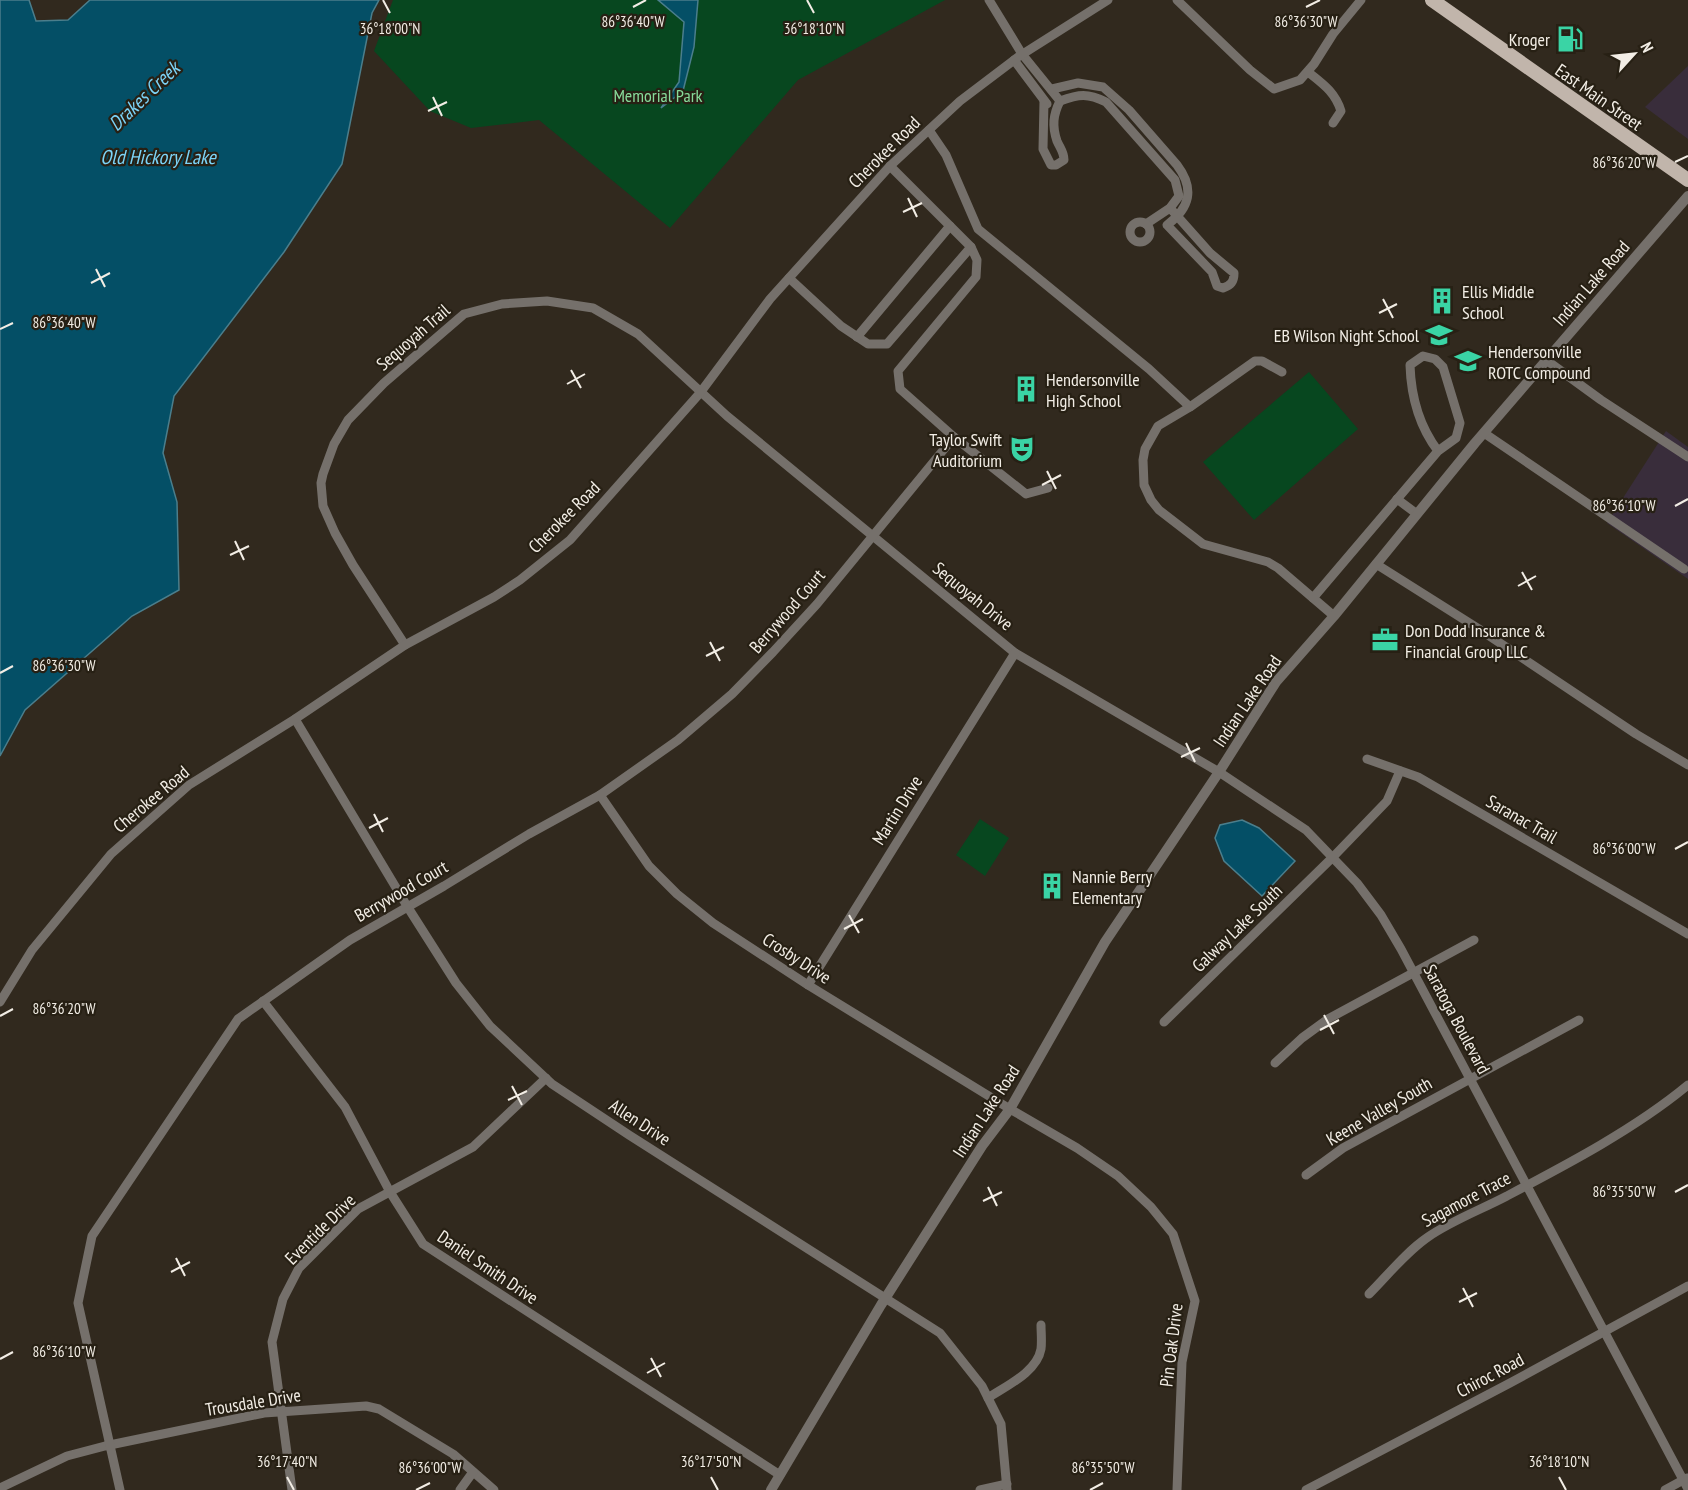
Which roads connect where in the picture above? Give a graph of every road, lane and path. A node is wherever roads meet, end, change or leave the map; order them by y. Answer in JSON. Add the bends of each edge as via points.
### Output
{"nodes":[{"id":1,"x":989,"y":0,"type":"edge"},
{"id":2,"x":1108,"y":0,"type":"edge"},
{"id":3,"x":1177,"y":0,"type":"edge"},
{"id":4,"x":1360,"y":0,"type":"edge"},
{"id":5,"x":1432,"y":0,"type":"edge"},
{"id":6,"x":1018,"y":57,"type":"junction"},
{"id":7,"x":1308,"y":72,"type":"junction"},
{"id":8,"x":1052,"y":89,"type":"junction"},
{"id":9,"x":1106,"y":89,"type":"junction"},
{"id":10,"x":1101,"y":100,"type":"junction"},
{"id":11,"x":1044,"y":101,"type":"junction"},
{"id":12,"x":1060,"y":101,"type":"junction"},
{"id":13,"x":1055,"y":112,"type":"junction"},
{"id":14,"x":1132,"y":115,"type":"junction"},
{"id":15,"x":1125,"y":123,"type":"junction"},
{"id":16,"x":1334,"y":123,"type":"dead end"},
{"id":17,"x":929,"y":130,"type":"junction"},
{"id":18,"x":1165,"y":151,"type":"junction"},
{"id":19,"x":1158,"y":159,"type":"junction"},
{"id":20,"x":890,"y":166,"type":"junction"},
{"id":21,"x":1688,"y":180,"type":"edge"},
{"id":22,"x":1688,"y":196,"type":"edge"},
{"id":23,"x":1170,"y":208,"type":"junction"},
{"id":24,"x":1159,"y":215,"type":"junction"},
{"id":25,"x":1177,"y":217,"type":"junction"},
{"id":26,"x":1167,"y":225,"type":"junction"},
{"id":27,"x":951,"y":226,"type":"junction"},
{"id":28,"x":971,"y":247,"type":"junction"},
{"id":29,"x":789,"y":278,"type":"junction"},
{"id":30,"x":857,"y":337,"type":"junction"},
{"id":31,"x":1546,"y":360,"type":"junction"},
{"id":32,"x":1282,"y":372,"type":"dead end"},
{"id":33,"x":700,"y":393,"type":"junction"},
{"id":34,"x":1190,"y":407,"type":"junction"},
{"id":35,"x":727,"y":416,"type":"joint"},
{"id":36,"x":1484,"y":433,"type":"junction"},
{"id":37,"x":954,"y":436,"type":"junction"},
{"id":38,"x":1438,"y":451,"type":"junction"},
{"id":39,"x":1688,"y":457,"type":"edge"},
{"id":40,"x":1047,"y":488,"type":"dead end"},
{"id":41,"x":1396,"y":499,"type":"junction"},
{"id":42,"x":1417,"y":514,"type":"junction"},
{"id":43,"x":872,"y":535,"type":"junction"},
{"id":44,"x":1376,"y":564,"type":"junction"},
{"id":45,"x":1684,"y":569,"type":"dead end"},
{"id":46,"x":1313,"y":598,"type":"junction"},
{"id":47,"x":1334,"y":616,"type":"junction"},
{"id":48,"x":405,"y":645,"type":"junction"},
{"id":49,"x":1015,"y":653,"type":"junction"},
{"id":50,"x":295,"y":719,"type":"junction"},
{"id":51,"x":1366,"y":759,"type":"dead end"},
{"id":52,"x":1688,"y":765,"type":"edge"},
{"id":53,"x":1400,"y":771,"type":"junction"},
{"id":54,"x":1219,"y":772,"type":"junction"},
{"id":55,"x":600,"y":795,"type":"junction"},
{"id":56,"x":1333,"y":857,"type":"junction"},
{"id":57,"x":407,"y":906,"type":"junction"},
{"id":58,"x":1688,"y":934,"type":"edge"},
{"id":59,"x":1474,"y":940,"type":"dead end"},
{"id":60,"x":1413,"y":972,"type":"junction"},
{"id":61,"x":808,"y":985,"type":"junction"},
{"id":62,"x":263,"y":1001,"type":"junction"},
{"id":63,"x":0,"y":1002,"type":"edge"},
{"id":64,"x":1579,"y":1020,"type":"dead end"},
{"id":65,"x":1164,"y":1022,"type":"dead end"},
{"id":66,"x":1275,"y":1063,"type":"dead end"},
{"id":67,"x":546,"y":1078,"type":"junction"},
{"id":68,"x":1470,"y":1078,"type":"junction"},
{"id":69,"x":1688,"y":1085,"type":"edge"},
{"id":70,"x":1010,"y":1109,"type":"junction"},
{"id":71,"x":1306,"y":1175,"type":"dead end"},
{"id":72,"x":1527,"y":1185,"type":"junction"},
{"id":73,"x":390,"y":1192,"type":"junction"},
{"id":74,"x":1688,"y":1286,"type":"edge"},
{"id":75,"x":1369,"y":1294,"type":"dead end"},
{"id":76,"x":885,"y":1298,"type":"junction"},
{"id":77,"x":1041,"y":1324,"type":"dead end"},
{"id":78,"x":1606,"y":1332,"type":"junction"},
{"id":79,"x":988,"y":1398,"type":"junction"},
{"id":80,"x":281,"y":1412,"type":"junction"},
{"id":81,"x":110,"y":1445,"type":"junction"},
{"id":82,"x":473,"y":1472,"type":"junction"},
{"id":83,"x":780,"y":1475,"type":"junction"},
{"id":84,"x":1686,"y":1482,"type":"edge"},
{"id":85,"x":1007,"y":1487,"type":"edge"},
{"id":86,"x":0,"y":1488,"type":"edge"},
{"id":87,"x":120,"y":1490,"type":"edge"},
{"id":88,"x":292,"y":1490,"type":"edge"},
{"id":89,"x":460,"y":1490,"type":"edge"},
{"id":90,"x":494,"y":1490,"type":"edge"},
{"id":91,"x":771,"y":1490,"type":"edge"},
{"id":92,"x":980,"y":1490,"type":"edge"},
{"id":93,"x":1178,"y":1490,"type":"edge"},
{"id":94,"x":1306,"y":1490,"type":"edge"},
{"id":95,"x":1665,"y":1490,"type":"edge"}],
"edges":[{"from":1,"to":6,"type":"street"},
{"from":2,"to":6,"type":"street","name":"Cherokee Road"},
{"from":3,"to":7,"type":"street","via":[[1274,89],[1300,80]]},
{"from":4,"to":7,"type":"street"},
{"from":5,"to":21,"type":"main road","name":"East Main Street"},
{"from":6,"to":8,"type":"street"},
{"from":6,"to":11,"type":"street"},
{"from":6,"to":17,"type":"street","name":"Cherokee Road","via":[[960,100]]},
{"from":7,"to":16,"type":"street","via":[[1332,91],[1338,101],[1341,111]]},
{"from":8,"to":9,"type":"street","via":[[1078,83]]},
{"from":8,"to":12,"type":"street"},
{"from":9,"to":10,"type":"street"},
{"from":9,"to":14,"type":"street"},
{"from":10,"to":12,"type":"street","via":[[1074,96]]},
{"from":10,"to":15,"type":"street"},
{"from":11,"to":13,"type":"street"},
{"from":11,"to":13,"type":"street","via":[[1043,149],[1051,165],[1064,160],[1054,132]]},
{"from":12,"to":13,"type":"street"},
{"from":14,"to":15,"type":"street"},
{"from":14,"to":18,"type":"street"},
{"from":15,"to":19,"type":"street"},
{"from":17,"to":20,"type":"street","name":"Cherokee Road"},
{"from":17,"to":34,"type":"street","via":[[946,155],[978,229]]},
{"from":18,"to":19,"type":"street"},
{"from":18,"to":25,"type":"street","via":[[1183,173],[1189,191]]},
{"from":19,"to":23,"type":"street","via":[[1175,180],[1179,196]]},
{"from":20,"to":27,"type":"street"},
{"from":20,"to":29,"type":"street","name":"Cherokee Road"},
{"from":22,"to":31,"type":"street","name":"Indian Lake Road"},
{"from":23,"to":24,"type":"street"},
{"from":23,"to":25,"type":"street"},
{"from":24,"to":26,"type":"street"},
{"from":24,"to":26,"type":"street","via":[[1148,229]]},
{"from":25,"to":26,"type":"street"},
{"from":25,"to":26,"type":"street","via":[[1234,273],[1230,285],[1217,286],[1212,272]]},
{"from":27,"to":28,"type":"street"},
{"from":27,"to":30,"type":"street"},
{"from":28,"to":30,"type":"street","via":[[887,344],[868,344]]},
{"from":28,"to":37,"type":"street","via":[[977,260],[976,277],[898,371],[900,389]]},
{"from":29,"to":30,"type":"street"},
{"from":29,"to":33,"type":"street","name":"Cherokee Road"},
{"from":31,"to":36,"type":"street","name":"Indian Lake Road"},
{"from":31,"to":39,"type":"street"},
{"from":32,"to":34,"type":"street","via":[[1255,361]]},
{"from":33,"to":35,"type":"street","name":"Sequoyah Trail"},
{"from":33,"to":48,"type":"street","name":"Cherokee Road","via":[[570,540],[546,561],[494,597]]},
{"from":33,"to":48,"type":"street","name":"Sequoyah Trail","via":[[638,334],[593,308],[547,301],[502,304],[464,314],[348,420],[321,483],[323,506],[335,533]]},
{"from":34,"to":46,"type":"street","via":[[1158,426],[1145,449],[1144,485],[1151,500],[1203,544],[1268,562]]},
{"from":35,"to":43,"type":"street","name":"Sequoyah Drive"},
{"from":36,"to":42,"type":"street","name":"Indian Lake Road"},
{"from":36,"to":45,"type":"street"},
{"from":37,"to":40,"type":"street","via":[[1026,494]]},
{"from":37,"to":43,"type":"street","name":"Berrywood Court"},
{"from":38,"to":38,"type":"street","via":[[1456,438],[1460,423],[1443,367],[1435,359],[1423,356],[1410,365],[1410,378],[1422,427]]},
{"from":38,"to":41,"type":"street"},
{"from":41,"to":42,"type":"street"},
{"from":41,"to":46,"type":"street"},
{"from":42,"to":44,"type":"street","name":"Indian Lake Road"},
{"from":43,"to":49,"type":"street","name":"Sequoyah Drive"},
{"from":43,"to":55,"type":"street","name":"Berrywood Court","via":[[817,604],[732,694],[678,740]]},
{"from":44,"to":47,"type":"street","name":"Indian Lake Road"},
{"from":44,"to":52,"type":"street"},
{"from":46,"to":47,"type":"street"},
{"from":47,"to":54,"type":"street","name":"Indian Lake Road","via":[[1276,682]]},
{"from":48,"to":50,"type":"street","name":"Cherokee Road"},
{"from":49,"to":54,"type":"street","name":"Sequoyah Drive"},
{"from":49,"to":61,"type":"street","name":"Martin Drive"},
{"from":50,"to":57,"type":"street","name":"Allen Drive"},
{"from":50,"to":63,"type":"street","name":"Cherokee Road","via":[[189,785],[111,854],[32,950]]},
{"from":51,"to":53,"type":"street","name":"Saranac Trail"},
{"from":53,"to":56,"type":"street","name":"Galway Lake South","via":[[1387,801]]},
{"from":53,"to":58,"type":"street","name":"Saranac Trail","via":[[1418,777]]},
{"from":54,"to":56,"type":"street","name":"Saratoga Boulevard","via":[[1306,830]]},
{"from":54,"to":70,"type":"street","name":"Indian Lake Road","via":[[1105,942]]},
{"from":55,"to":57,"type":"street","name":"Berrywood Court"},
{"from":55,"to":61,"type":"street","name":"Crosby Drive","via":[[649,866],[677,894],[713,923]]},
{"from":56,"to":60,"type":"street","name":"Saratoga Boulevard","via":[[1381,915]]},
{"from":56,"to":65,"type":"street","name":"Galway Lake South"},
{"from":57,"to":62,"type":"street","name":"Berrywood Court","via":[[350,940]]},
{"from":57,"to":67,"type":"street","name":"Allen Drive","via":[[456,983],[490,1026]]},
{"from":59,"to":60,"type":"street"},
{"from":60,"to":66,"type":"street","via":[[1328,1019]]},
{"from":60,"to":68,"type":"street","name":"Saratoga Boulevard"},
{"from":61,"to":70,"type":"street","name":"Crosby Drive"},
{"from":62,"to":73,"type":"street","name":"Daniel Smith Drive","via":[[345,1107]]},
{"from":62,"to":81,"type":"street","name":"Berrywood Court","via":[[238,1018],[92,1236],[78,1303]]},
{"from":64,"to":68,"type":"street","name":"Keene Valley South"},
{"from":67,"to":73,"type":"street","name":"Eventide Drive","via":[[473,1147]]},
{"from":67,"to":76,"type":"street","name":"Allen Drive"},
{"from":68,"to":71,"type":"street","name":"Keene Valley South","via":[[1343,1148]]},
{"from":68,"to":72,"type":"street","name":"Saratoga Boulevard"},
{"from":69,"to":72,"type":"street","via":[[1639,1121]]},
{"from":70,"to":76,"type":"street","name":"Indian Lake Road"},
{"from":70,"to":93,"type":"street","name":"Pin Oak Drive","via":[[1118,1176],[1173,1234],[1195,1301],[1182,1362]]},
{"from":72,"to":75,"type":"street","name":"Sagamore Trace","via":[[1429,1236]]},
{"from":72,"to":78,"type":"street","name":"Saratoga Boulevard"},
{"from":73,"to":80,"type":"street","name":"Eventide Drive","via":[[358,1209],[299,1268],[283,1299],[272,1342]]},
{"from":73,"to":83,"type":"street","name":"Daniel Smith Drive","via":[[423,1244],[441,1258]]},
{"from":74,"to":78,"type":"street","name":"Chiroc Road"},
{"from":76,"to":79,"type":"street","name":"Allen Drive","via":[[940,1333]]},
{"from":76,"to":83,"type":"street","name":"Indian Lake Road"},
{"from":77,"to":79,"type":"street","via":[[1041,1350],[1034,1363]]},
{"from":78,"to":84,"type":"street","name":"Saratoga Boulevard"},
{"from":78,"to":94,"type":"street","name":"Chiroc Road"},
{"from":79,"to":85,"type":"street","name":"Allen Drive","via":[[1001,1424]]},
{"from":80,"to":81,"type":"street","name":"Trousdale Drive"},
{"from":80,"to":82,"type":"street","name":"Trousdale Drive","via":[[366,1406],[379,1409],[453,1454]]},
{"from":80,"to":88,"type":"street","name":"Eventide Drive"},
{"from":81,"to":86,"type":"street","name":"Trousdale Drive","via":[[67,1456]]},
{"from":81,"to":87,"type":"street","name":"Berrywood Court"},
{"from":82,"to":89,"type":"street"},
{"from":82,"to":90,"type":"street","name":"Trousdale Drive"},
{"from":83,"to":91,"type":"street","name":"Indian Lake Road"},
{"from":84,"to":95,"type":"street"},
{"from":85,"to":92,"type":"street"}]}
